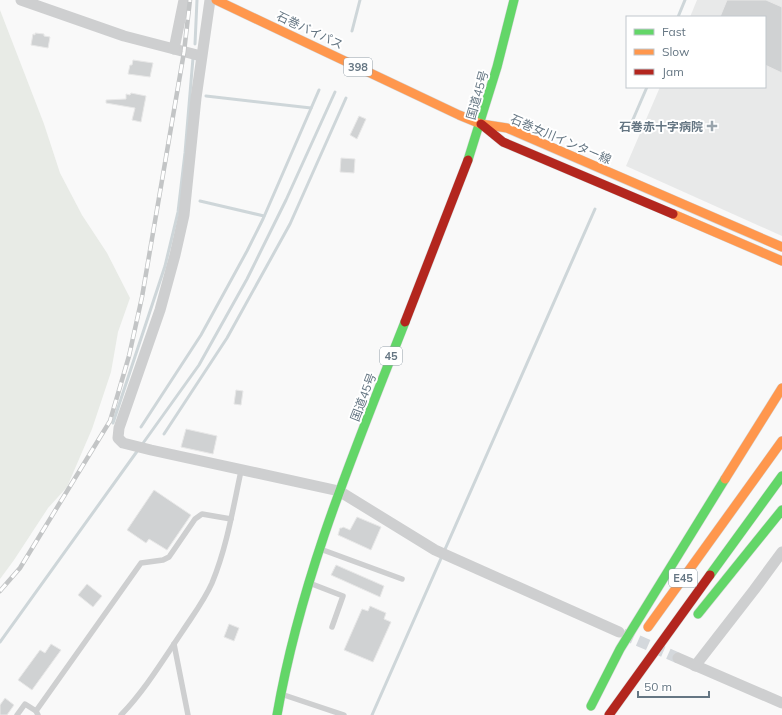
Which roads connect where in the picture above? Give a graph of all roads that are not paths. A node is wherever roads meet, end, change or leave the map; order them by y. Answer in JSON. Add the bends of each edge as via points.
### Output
{"nodes":[{"id":1,"x":22,"y":0,"type":"edge"},
{"id":2,"x":183,"y":0,"type":"edge"},
{"id":3,"x":210,"y":0,"type":"edge"},
{"id":4,"x":216,"y":0,"type":"edge"},
{"id":5,"x":514,"y":0,"type":"edge"},
{"id":6,"x":174,"y":49,"type":"junction"},
{"id":7,"x":201,"y":56,"type":"junction"},
{"id":8,"x":481,"y":124,"type":"junction"},
{"id":9,"x":782,"y":247,"type":"edge"},
{"id":10,"x":782,"y":261,"type":"edge"},
{"id":11,"x":782,"y":388,"type":"edge"},
{"id":12,"x":782,"y":441,"type":"edge"},
{"id":13,"x":241,"y":470,"type":"junction"},
{"id":14,"x":782,"y":476,"type":"edge"},
{"id":15,"x":339,"y":491,"type":"junction"},
{"id":16,"x":782,"y":510,"type":"edge"},
{"id":17,"x":231,"y":519,"type":"junction"},
{"id":18,"x":319,"y":549,"type":"junction"},
{"id":19,"x":782,"y":552,"type":"edge"},
{"id":20,"x":402,"y":579,"type":"dead end"},
{"id":21,"x":308,"y":583,"type":"junction"},
{"id":22,"x":694,"y":620,"type":"dead end"},
{"id":23,"x":332,"y":627,"type":"dead end"},
{"id":24,"x":619,"y":632,"type":"tunnel mouth"},
{"id":25,"x":642,"y":635,"type":"dead end"},
{"id":26,"x":174,"y":644,"type":"junction"},
{"id":27,"x":628,"y":654,"type":"dead end"},
{"id":28,"x":678,"y":658,"type":"tunnel mouth"},
{"id":29,"x":695,"y":666,"type":"junction"},
{"id":30,"x":280,"y":693,"type":"junction"},
{"id":31,"x":782,"y":703,"type":"edge"},
{"id":32,"x":591,"y":706,"type":"junction"},
{"id":33,"x":37,"y":713,"type":"edge"},
{"id":34,"x":17,"y":715,"type":"edge"},
{"id":35,"x":121,"y":715,"type":"edge"},
{"id":36,"x":188,"y":715,"type":"edge"},
{"id":37,"x":277,"y":715,"type":"edge"},
{"id":38,"x":344,"y":715,"type":"edge"},
{"id":39,"x":585,"y":715,"type":"edge"},
{"id":40,"x":609,"y":715,"type":"edge"}],
"edges":[{"from":1,"to":6,"type":"street","via":[[124,36]]},
{"from":2,"to":6,"type":"street"},
{"from":3,"to":7,"type":"street"},
{"from":4,"to":8,"type":"main road","name":"石巻バイパス","number":"398"},
{"from":5,"to":8,"type":"main road","name":"国道45号","number":"45"},
{"from":6,"to":7,"type":"street"},
{"from":7,"to":13,"type":"street","via":[[181,229],[160,310],[119,428],[118,438],[132,446]]},
{"from":8,"to":9,"type":"main road","name":"石巻女川インター線","via":[[507,128]]},
{"from":8,"to":10,"type":"main road","name":"石巻女川インター線","via":[[503,142]]},
{"from":8,"to":15,"type":"main road","name":"国道45号","number":"45"},
{"from":11,"to":32,"type":"main road","via":[[620,649]]},
{"from":12,"to":25,"type":"main road","number":"E45"},
{"from":13,"to":15,"type":"street"},
{"from":13,"to":17,"type":"lane"},
{"from":14,"to":40,"type":"main road","number":"E45"},
{"from":15,"to":18,"type":"main road","name":"国道45号","number":"45"},
{"from":15,"to":24,"type":"street","via":[[443,553]]},
{"from":16,"to":22,"type":"main road"},
{"from":17,"to":26,"type":"lane","via":[[222,555],[203,602]]},
{"from":17,"to":33,"type":"lane","via":[[202,514],[195,519],[169,557],[141,563]]},
{"from":18,"to":20,"type":"lane"},
{"from":18,"to":21,"type":"main road","name":"国道45号","number":"45"},
{"from":19,"to":29,"type":"street"},
{"from":21,"to":23,"type":"lane","via":[[343,596]]},
{"from":21,"to":30,"type":"main road","name":"国道45号","number":"45"},
{"from":26,"to":35,"type":"lane","via":[[132,704]]},
{"from":26,"to":36,"type":"lane"},
{"from":27,"to":32,"type":"main road"},
{"from":28,"to":29,"type":"street"},
{"from":29,"to":31,"type":"street"},
{"from":30,"to":37,"type":"main road","name":"国道45号","number":"45"},
{"from":30,"to":38,"type":"lane"},
{"from":32,"to":39,"type":"main road"},
{"from":33,"to":34,"type":"lane","via":[[25,704]]}]}
